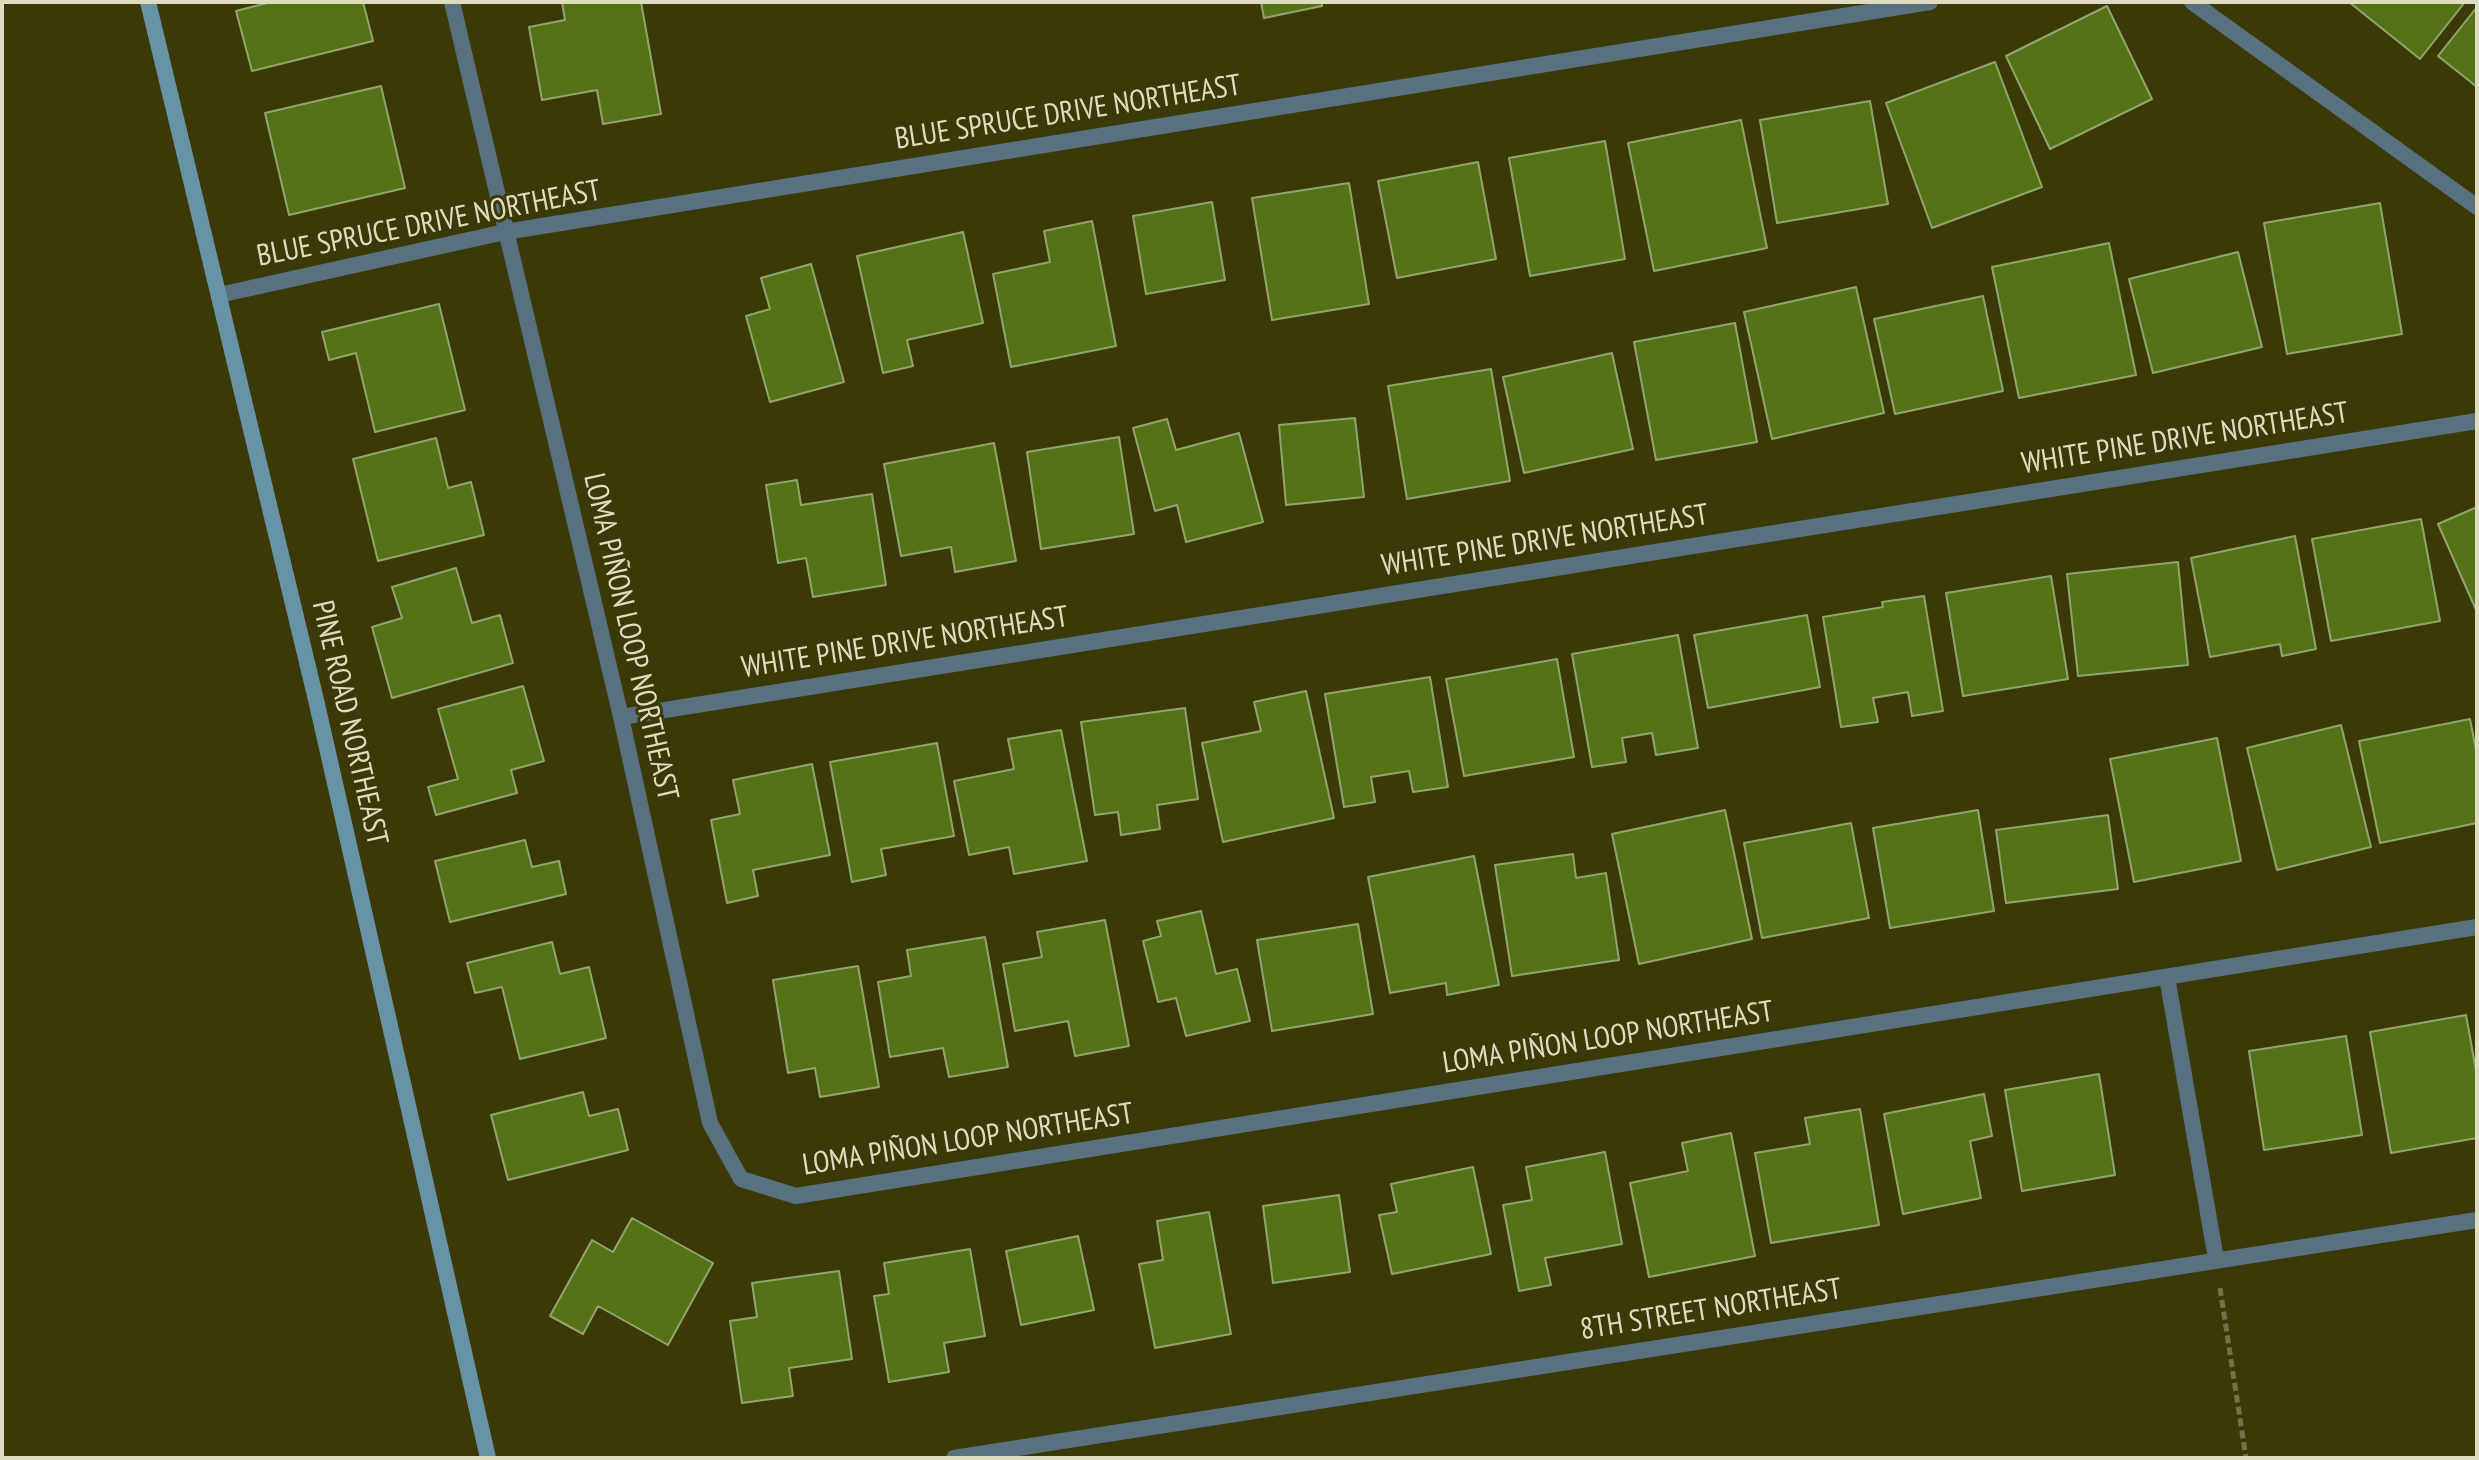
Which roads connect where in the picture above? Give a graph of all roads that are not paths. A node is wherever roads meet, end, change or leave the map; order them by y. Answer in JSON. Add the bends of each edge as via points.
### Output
{"nodes":[{"id":1,"x":148,"y":2,"type":"edge"},
{"id":2,"x":452,"y":2,"type":"edge"},
{"id":3,"x":1930,"y":2,"type":"edge"},
{"id":4,"x":2192,"y":2,"type":"edge"},
{"id":5,"x":2477,"y":207,"type":"edge"},
{"id":6,"x":505,"y":232,"type":"junction"},
{"id":7,"x":219,"y":295,"type":"junction"},
{"id":8,"x":2477,"y":421,"type":"edge"},
{"id":9,"x":621,"y":717,"type":"junction"},
{"id":10,"x":2477,"y":927,"type":"edge"},
{"id":11,"x":2167,"y":977,"type":"junction"},
{"id":12,"x":2477,"y":1220,"type":"edge"},
{"id":13,"x":2216,"y":1259,"type":"junction"},
{"id":14,"x":488,"y":1458,"type":"edge"},
{"id":15,"x":954,"y":1458,"type":"edge"}],
"edges":[{"from":1,"to":7,"type":"street","name":"PINE ROAD NORTHEAST"},
{"from":2,"to":6,"type":"street","name":"LOMA PIÑON LOOP NORTHEAST"},
{"from":3,"to":6,"type":"street","name":"BLUE SPRUCE DRIVE NORTHEAST"},
{"from":4,"to":5,"type":"street"},
{"from":6,"to":7,"type":"street","name":"BLUE SPRUCE DRIVE NORTHEAST"},
{"from":6,"to":9,"type":"street","name":"LOMA PIÑON LOOP NORTHEAST"},
{"from":7,"to":14,"type":"street","name":"PINE ROAD NORTHEAST"},
{"from":8,"to":9,"type":"street","name":"WHITE PINE DRIVE NORTHEAST"},
{"from":9,"to":11,"type":"street","name":"LOMA PIÑON LOOP NORTHEAST","via":[[710,1123],[741,1179],[796,1196]]},
{"from":10,"to":11,"type":"street","name":"LOMA PIÑON LOOP NORTHEAST"},
{"from":11,"to":13,"type":"street"},
{"from":12,"to":13,"type":"street","name":"8TH STREET NORTHEAST"},
{"from":13,"to":15,"type":"street","name":"8TH STREET NORTHEAST"}]}
